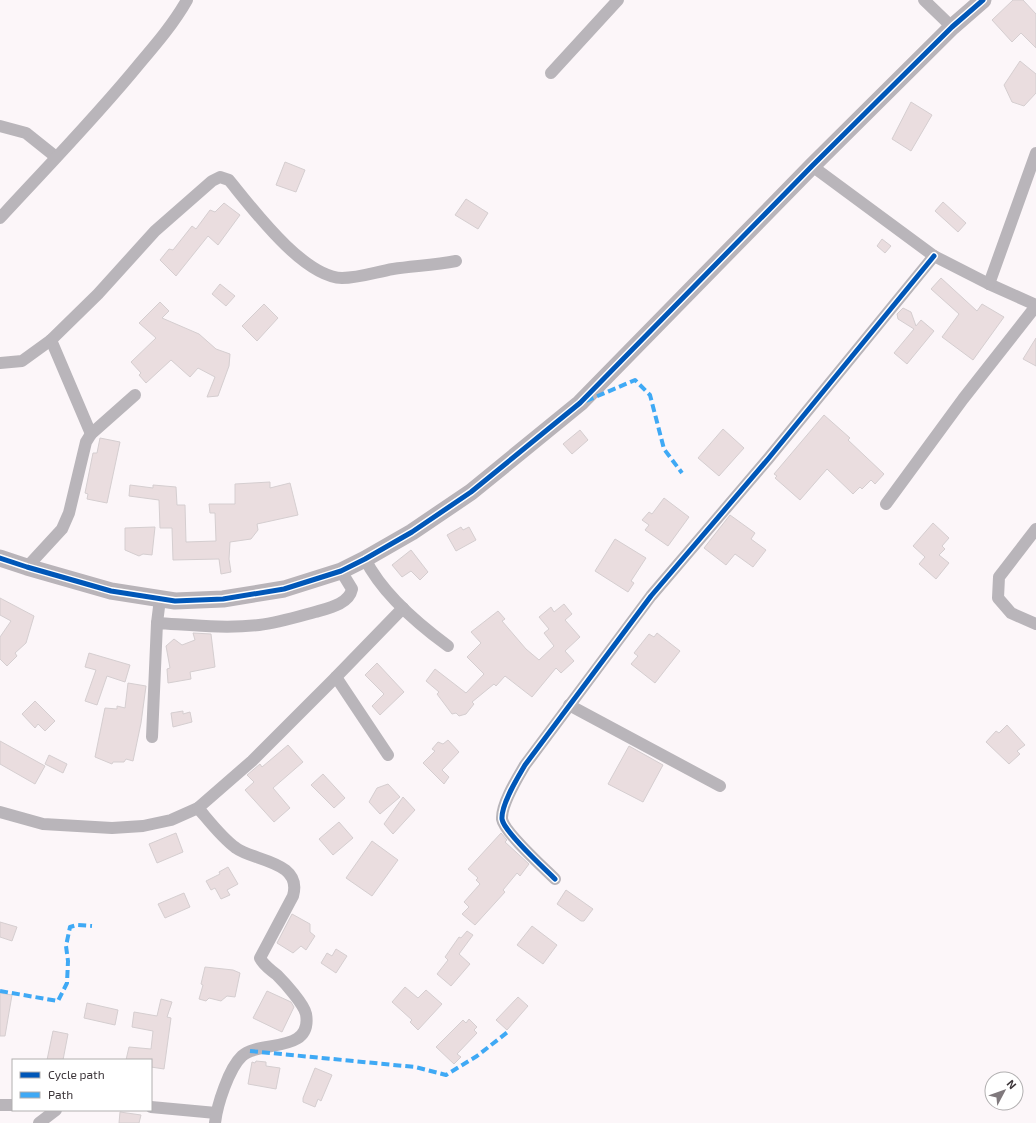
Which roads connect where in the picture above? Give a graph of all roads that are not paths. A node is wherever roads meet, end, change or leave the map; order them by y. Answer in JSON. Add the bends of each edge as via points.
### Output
{"nodes":[{"id":1,"x":187,"y":0,"type":"edge"},
{"id":2,"x":618,"y":0,"type":"edge"},
{"id":3,"x":924,"y":0,"type":"edge"},
{"id":4,"x":983,"y":0,"type":"edge"},
{"id":5,"x":952,"y":27,"type":"junction"},
{"id":6,"x":551,"y":73,"type":"dead end"},
{"id":7,"x":0,"y":126,"type":"edge"},
{"id":8,"x":1036,"y":153,"type":"edge"},
{"id":9,"x":56,"y":157,"type":"junction"},
{"id":10,"x":812,"y":166,"type":"junction"},
{"id":11,"x":0,"y":218,"type":"edge"},
{"id":12,"x":934,"y":256,"type":"junction"},
{"id":13,"x":456,"y":260,"type":"dead end"},
{"id":14,"x":989,"y":284,"type":"junction"},
{"id":15,"x":1036,"y":306,"type":"edge"},
{"id":16,"x":51,"y":340,"type":"junction"},
{"id":17,"x":0,"y":363,"type":"edge"},
{"id":18,"x":135,"y":395,"type":"dead end"},
{"id":19,"x":91,"y":434,"type":"junction"},
{"id":20,"x":886,"y":504,"type":"dead end"},
{"id":21,"x":1036,"y":529,"type":"edge"},
{"id":22,"x":0,"y":558,"type":"edge"},
{"id":23,"x":365,"y":559,"type":"junction"},
{"id":24,"x":27,"y":568,"type":"junction"},
{"id":25,"x":341,"y":571,"type":"junction"},
{"id":26,"x":160,"y":599,"type":"junction"},
{"id":27,"x":403,"y":608,"type":"junction"},
{"id":28,"x":157,"y":623,"type":"junction"},
{"id":29,"x":1036,"y":624,"type":"edge"},
{"id":30,"x":448,"y":646,"type":"dead end"},
{"id":31,"x":336,"y":677,"type":"junction"},
{"id":32,"x":569,"y":704,"type":"junction"},
{"id":33,"x":152,"y":737,"type":"dead end"},
{"id":34,"x":388,"y":755,"type":"dead end"},
{"id":35,"x":720,"y":786,"type":"dead end"},
{"id":36,"x":198,"y":808,"type":"junction"},
{"id":37,"x":0,"y":812,"type":"edge"},
{"id":38,"x":555,"y":879,"type":"dead end"},
{"id":39,"x":0,"y":1105,"type":"edge"},
{"id":40,"x":12,"y":1105,"type":"edge"},
{"id":41,"x":152,"y":1107,"type":"edge"},
{"id":42,"x":55,"y":1111,"type":"edge"},
{"id":43,"x":216,"y":1118,"type":"edge"},
{"id":44,"x":39,"y":1123,"type":"edge"}],
"edges":[{"from":1,"to":9,"type":"street","via":[[175,20],[106,106]]},
{"from":2,"to":6,"type":"street"},
{"from":3,"to":5,"type":"street"},
{"from":4,"to":5,"type":"street"},
{"from":5,"to":10,"type":"street"},
{"from":7,"to":9,"type":"street","via":[[26,133]]},
{"from":8,"to":14,"type":"street"},
{"from":9,"to":11,"type":"street"},
{"from":10,"to":12,"type":"street"},
{"from":10,"to":23,"type":"street","via":[[580,403],[471,492],[412,532]]},
{"from":12,"to":14,"type":"street"},
{"from":12,"to":32,"type":"street","via":[[768,459],[651,596]]},
{"from":13,"to":16,"type":"street","via":[[353,277],[341,278],[324,273],[282,242],[229,180],[220,177],[212,180],[155,231],[98,294]]},
{"from":14,"to":15,"type":"street"},
{"from":15,"to":20,"type":"street","via":[[962,399]]},
{"from":16,"to":17,"type":"street","via":[[22,361]]},
{"from":16,"to":19,"type":"street"},
{"from":18,"to":19,"type":"street"},
{"from":19,"to":24,"type":"street","via":[[83,451],[69,513],[62,529]]},
{"from":21,"to":29,"type":"street","via":[[999,578],[998,598],[1011,613]]},
{"from":22,"to":24,"type":"street"},
{"from":23,"to":25,"type":"street"},
{"from":23,"to":27,"type":"street"},
{"from":24,"to":26,"type":"street","via":[[111,590]]},
{"from":25,"to":26,"type":"street","via":[[284,589],[223,599]]},
{"from":25,"to":28,"type":"street","via":[[352,589],[351,595],[345,601],[328,609],[283,621],[232,627]]},
{"from":26,"to":28,"type":"street"},
{"from":27,"to":30,"type":"street"},
{"from":27,"to":31,"type":"street"},
{"from":28,"to":33,"type":"street"},
{"from":31,"to":34,"type":"street"},
{"from":31,"to":36,"type":"street","via":[[252,761]]},
{"from":32,"to":35,"type":"street"},
{"from":32,"to":38,"type":"street","via":[[525,765],[513,786],[502,819],[507,830]]},
{"from":36,"to":37,"type":"street","via":[[171,820],[143,826],[112,828],[43,824]]},
{"from":36,"to":43,"type":"street","via":[[237,849],[267,859],[280,866],[292,878],[295,888],[293,896],[260,958],[264,965],[277,975],[306,1013],[303,1031],[297,1040],[250,1051],[242,1056],[228,1078]]},
{"from":39,"to":40,"type":"street"},
{"from":41,"to":43,"type":"street"},
{"from":42,"to":44,"type":"street"}]}
